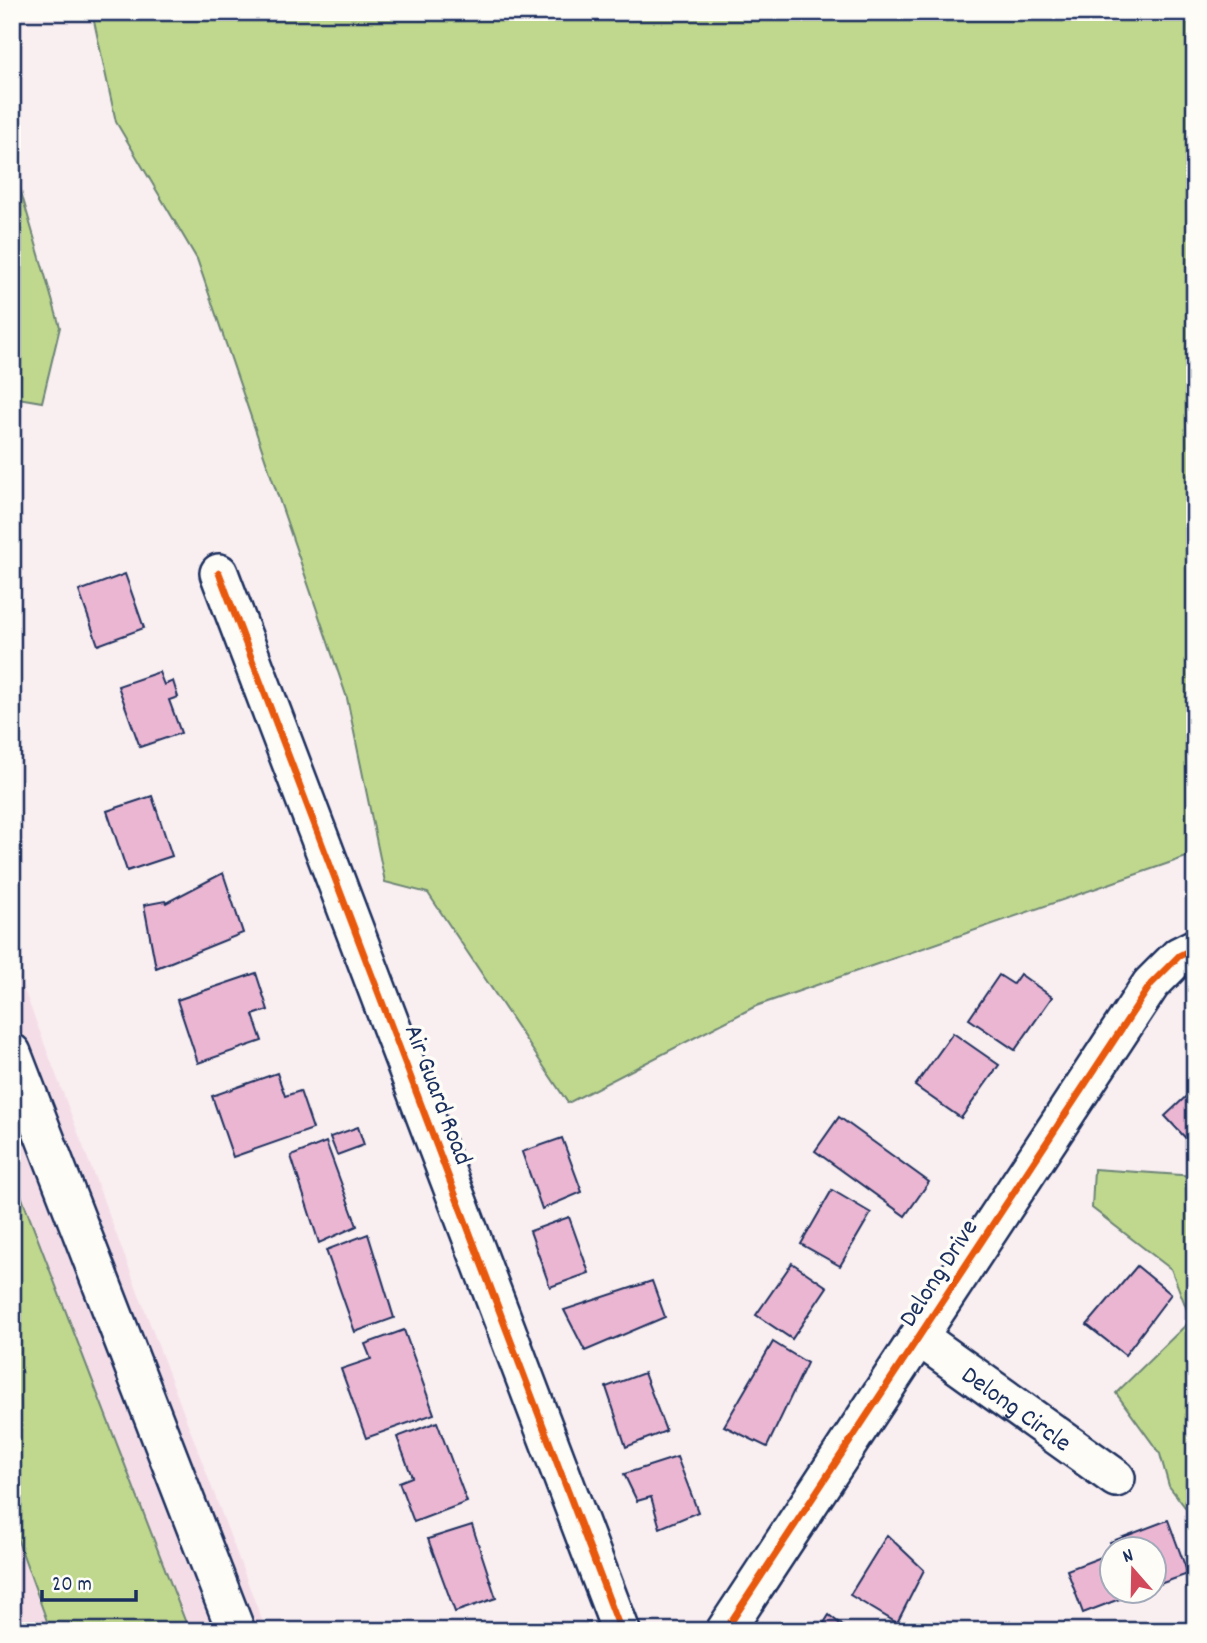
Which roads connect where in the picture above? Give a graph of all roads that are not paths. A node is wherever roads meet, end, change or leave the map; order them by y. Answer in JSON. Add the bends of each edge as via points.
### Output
{"nodes":[{"id":1,"x":219,"y":573,"type":"dead end"},
{"id":2,"x":1195,"y":948,"type":"edge"},
{"id":3,"x":12,"y":1053,"type":"edge"},
{"id":4,"x":919,"y":1337,"type":"junction"},
{"id":5,"x":1116,"y":1478,"type":"dead end"},
{"id":6,"x":236,"y":1631,"type":"edge"},
{"id":7,"x":621,"y":1631,"type":"edge"},
{"id":8,"x":725,"y":1631,"type":"edge"}],
"edges":[{"from":1,"to":7,"type":"street","name":"Air Guard Road"},
{"from":2,"to":4,"type":"street","name":"Delong Drive","via":[[1179,956],[1151,984]]},
{"from":3,"to":6,"type":"street"},
{"from":4,"to":5,"type":"street","name":"Delong Circle"},
{"from":4,"to":8,"type":"street","name":"Delong Drive"}]}
